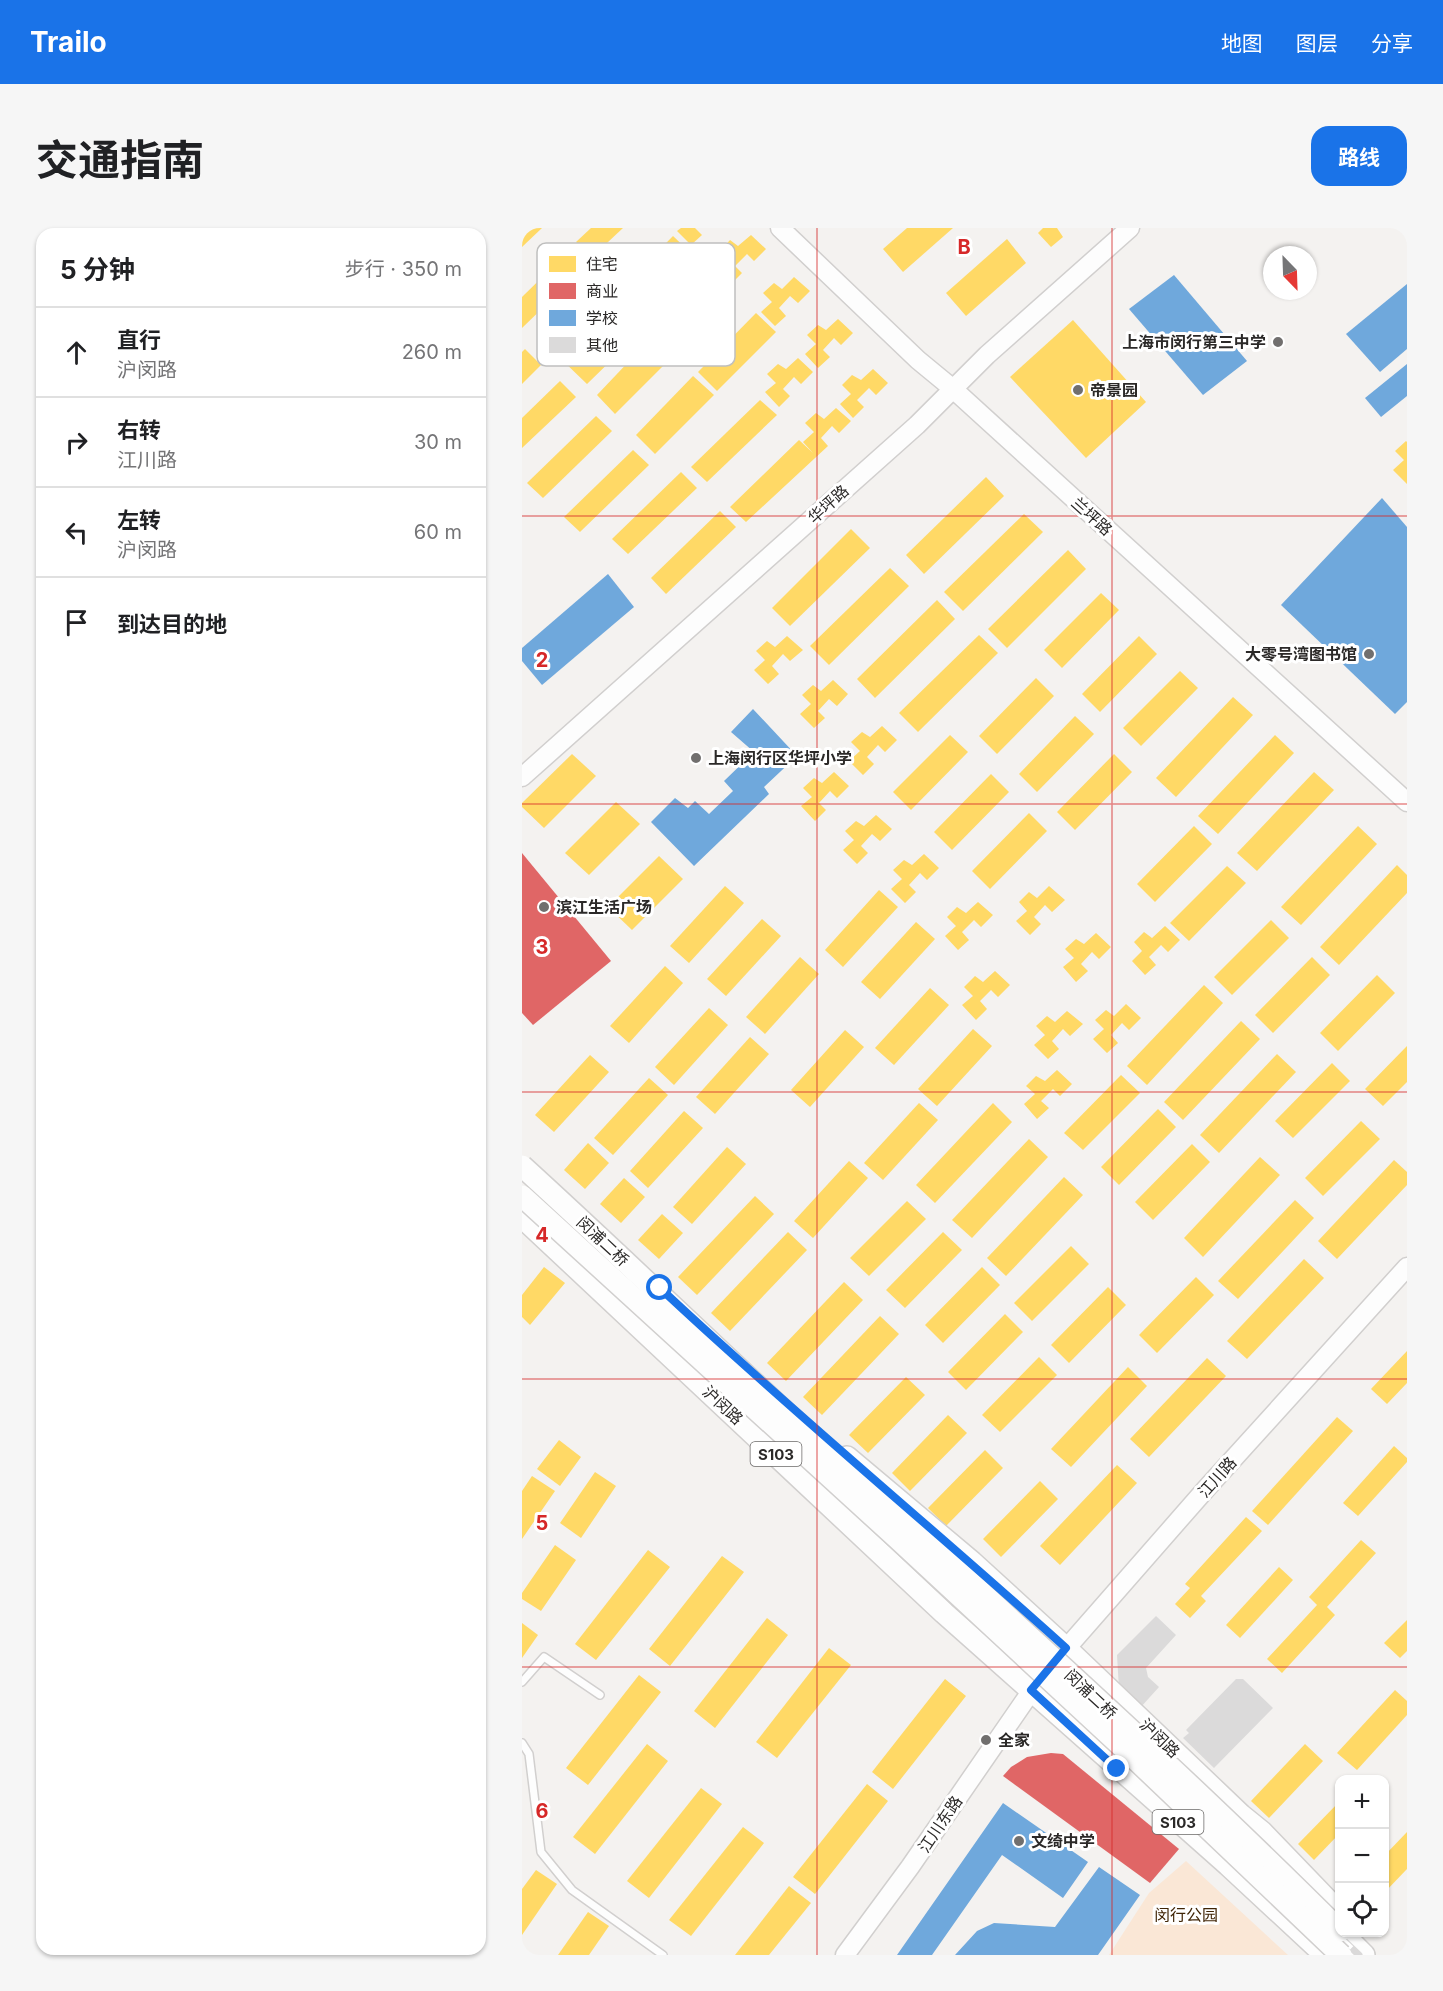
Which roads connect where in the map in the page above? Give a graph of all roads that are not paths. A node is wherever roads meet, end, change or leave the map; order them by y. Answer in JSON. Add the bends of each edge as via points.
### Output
{"nodes":[{"id":1,"x":780,"y":228,"type":"edge"},
{"id":2,"x":1130,"y":228,"type":"edge"},
{"id":3,"x":952,"y":388,"type":"junction"},
{"id":4,"x":522,"y":777,"type":"edge"},
{"id":5,"x":1407,"y":802,"type":"edge"},
{"id":6,"x":522,"y":1158,"type":"edge"},
{"id":7,"x":522,"y":1166,"type":"edge"},
{"id":8,"x":522,"y":1196,"type":"edge"},
{"id":9,"x":522,"y":1217,"type":"edge"},
{"id":10,"x":1407,"y":1267,"type":"edge"},
{"id":11,"x":1066,"y":1648,"type":"junction"},
{"id":12,"x":522,"y":1682,"type":"edge"},
{"id":13,"x":1031,"y":1690,"type":"junction"},
{"id":14,"x":600,"y":1695,"type":"dead end"},
{"id":15,"x":522,"y":1743,"type":"edge"},
{"id":16,"x":1335,"y":1908,"type":"edge"},
{"id":17,"x":1335,"y":1927,"type":"edge"},
{"id":18,"x":1345,"y":1937,"type":"edge"},
{"id":19,"x":1363,"y":1937,"type":"edge"},
{"id":20,"x":663,"y":1955,"type":"edge"},
{"id":21,"x":844,"y":1955,"type":"edge"},
{"id":22,"x":1325,"y":1955,"type":"edge"},
{"id":23,"x":1341,"y":1955,"type":"edge"},
{"id":24,"x":1364,"y":1955,"type":"edge"},
{"id":25,"x":1380,"y":1955,"type":"edge"}],
"edges":[{"from":1,"to":3,"type":"street","name":"兰坪路"},
{"from":2,"to":3,"type":"street","name":"华坪路"},
{"from":3,"to":4,"type":"street","name":"华坪路","via":[[917,425]]},
{"from":3,"to":5,"type":"street","name":"兰坪路"},
{"from":6,"to":11,"type":"main road","name":"沪闵路","number":"S103","via":[[735,1358]]},
{"from":7,"to":17,"type":"main road","name":"闵浦二桥","bridge":true,"via":[[1080,1683]]},
{"from":8,"to":23,"type":"main road","name":"闵浦二桥","bridge":true,"via":[[897,1538]]},
{"from":9,"to":13,"type":"main road","name":"沪闵路","number":"S103"},
{"from":10,"to":11,"type":"street","name":"江川路"},
{"from":11,"to":13,"type":"street","name":"江川路"},
{"from":11,"to":16,"type":"main road","name":"沪闵路","number":"S103","via":[[1262,1832]]},
{"from":12,"to":14,"type":"lane","via":[[543,1657]]},
{"from":13,"to":21,"type":"street","name":"江川东路","via":[[910,1867]]},
{"from":13,"to":22,"type":"main road","name":"沪闵路","number":"S103"},
{"from":15,"to":20,"type":"lane","via":[[529,1755],[542,1852],[572,1890]]},
{"from":18,"to":24,"type":"main road","name":"闵浦二桥"},
{"from":19,"to":25,"type":"main road"}]}
